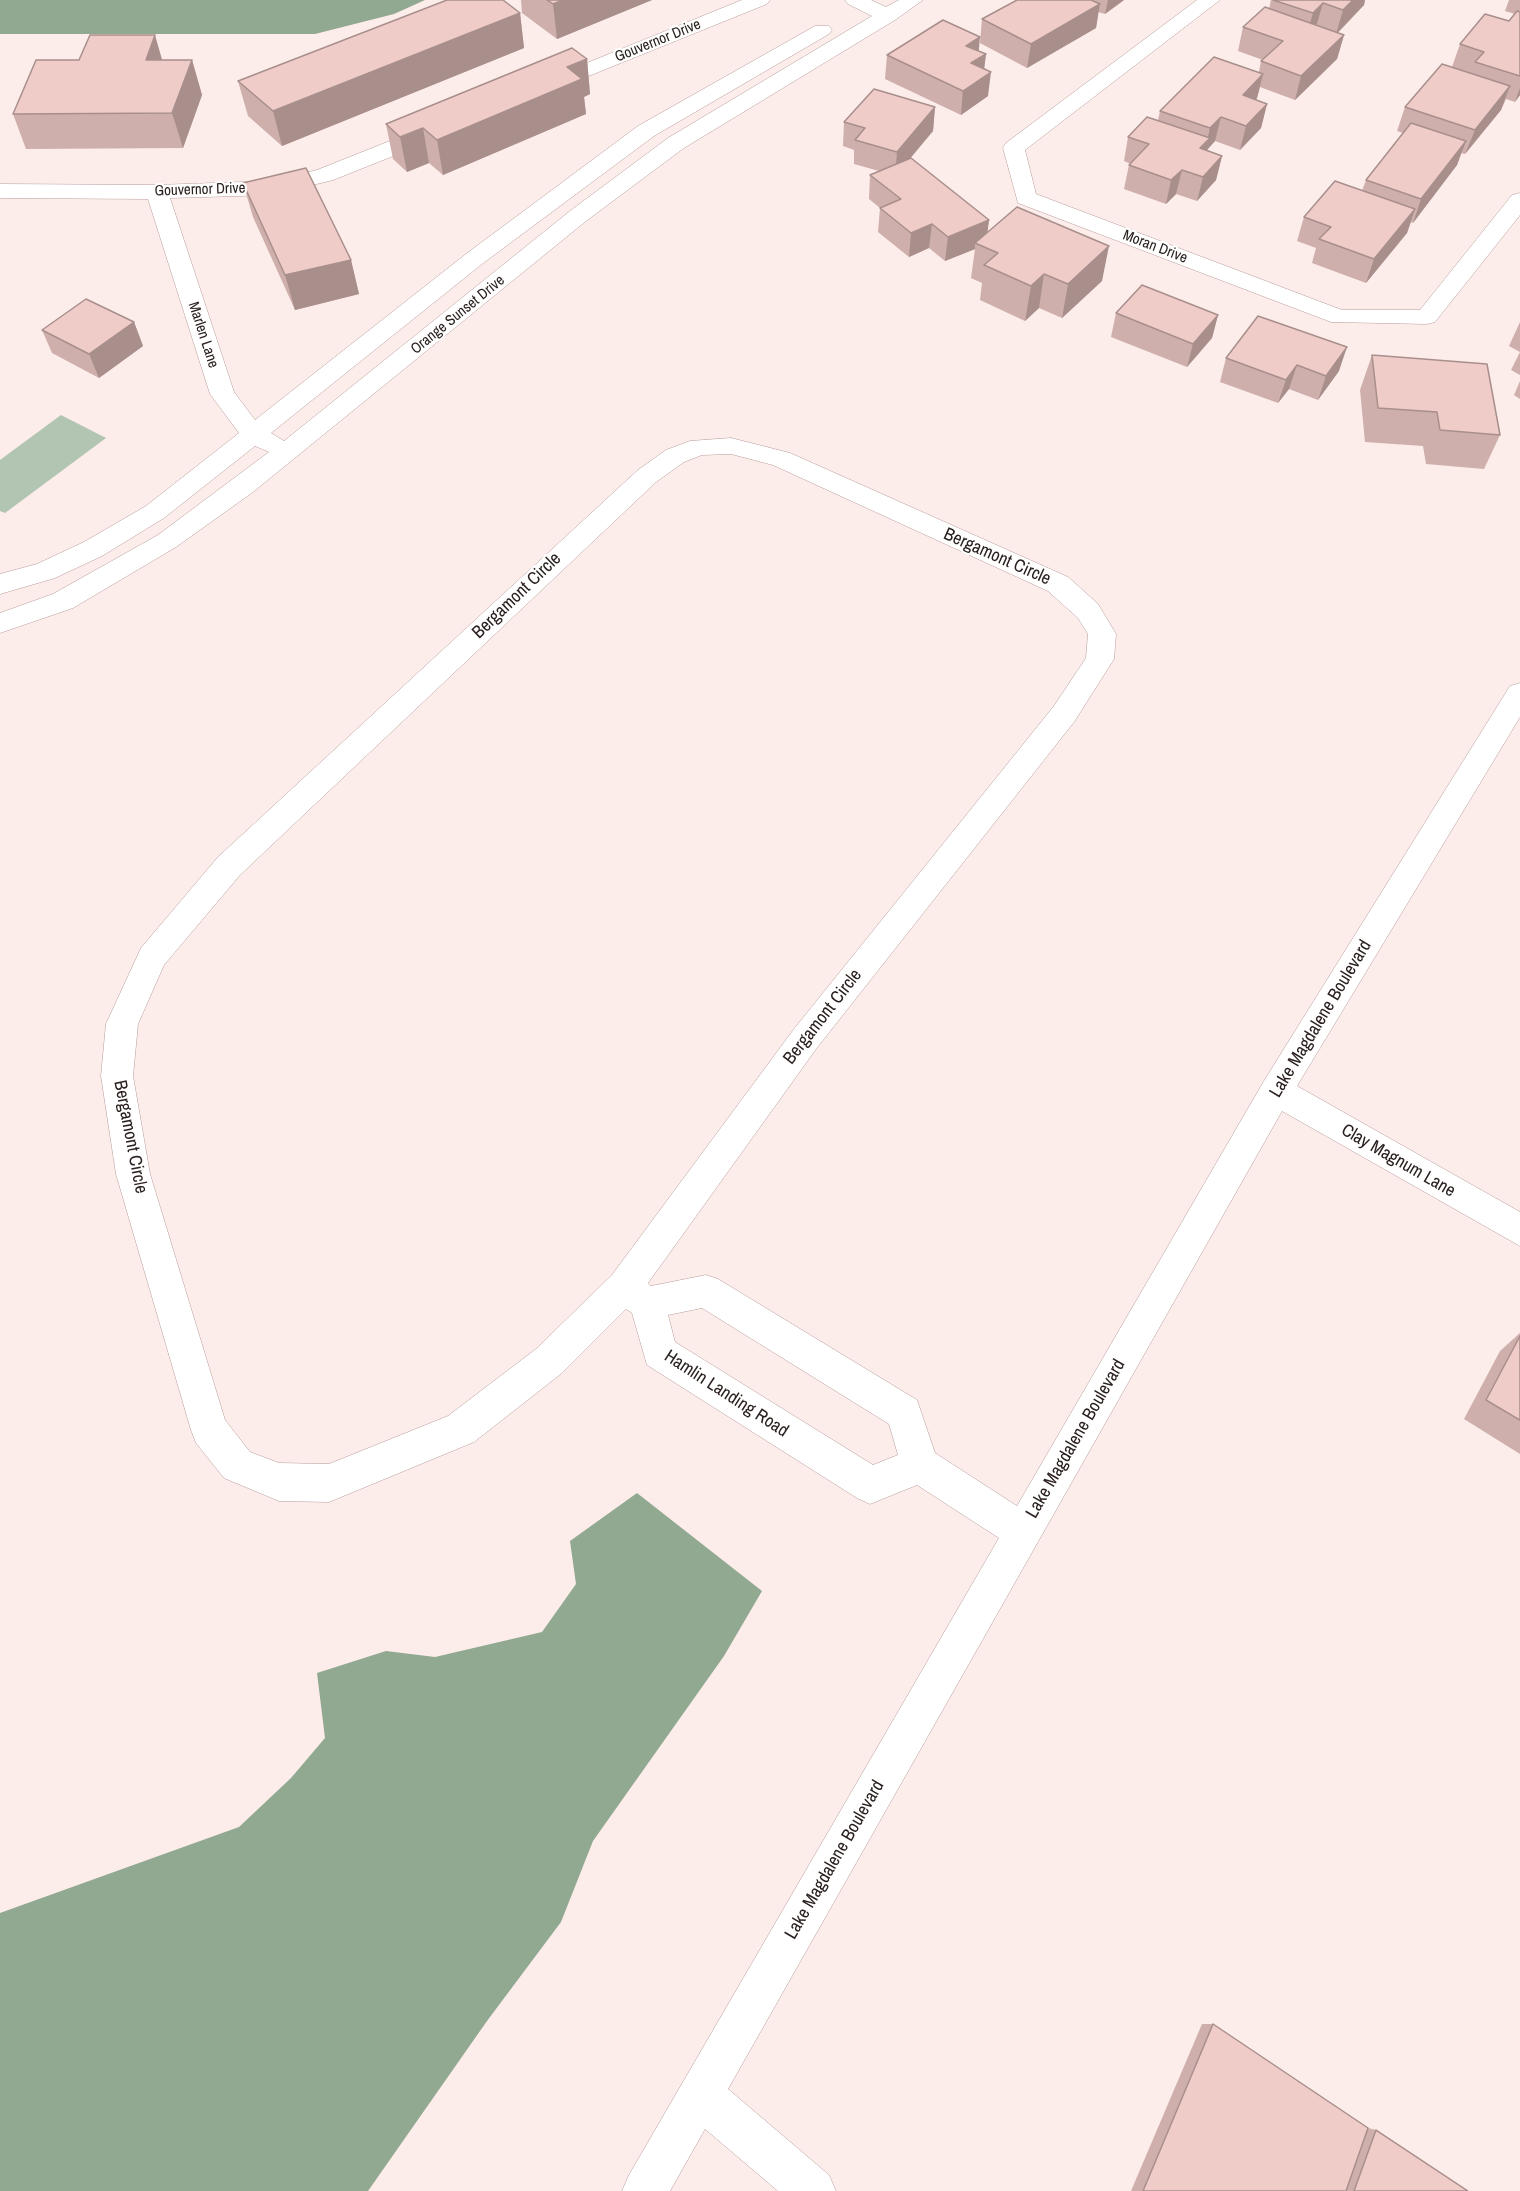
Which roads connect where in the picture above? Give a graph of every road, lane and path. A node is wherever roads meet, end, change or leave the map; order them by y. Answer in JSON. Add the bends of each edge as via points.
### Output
{"nodes":[{"id":1,"x":760,"y":0,"type":"edge"},
{"id":2,"x":913,"y":0,"type":"edge"},
{"id":3,"x":1210,"y":0,"type":"edge"},
{"id":4,"x":870,"y":5,"type":"edge"},
{"id":5,"x":532,"y":92,"type":"edge"},
{"id":6,"x":456,"y":123,"type":"edge"},
{"id":7,"x":0,"y":191,"type":"edge"},
{"id":8,"x":157,"y":192,"type":"junction"},
{"id":9,"x":1520,"y":201,"type":"edge"},
{"id":10,"x":254,"y":435,"type":"junction"},
{"id":11,"x":287,"y":452,"type":"junction"},
{"id":12,"x":0,"y":585,"type":"edge"},
{"id":13,"x":0,"y":623,"type":"edge"},
{"id":14,"x":1520,"y":693,"type":"edge"},
{"id":15,"x":1276,"y":1091,"type":"junction"},
{"id":16,"x":1520,"y":1230,"type":"edge"},
{"id":17,"x":635,"y":1295,"type":"junction"},
{"id":18,"x":920,"y":1465,"type":"junction"},
{"id":19,"x":1023,"y":1532,"type":"junction"},
{"id":20,"x":700,"y":2095,"type":"junction"},
{"id":21,"x":645,"y":2191,"type":"edge"},
{"id":22,"x":813,"y":2191,"type":"edge"}],
"edges":[{"from":1,"to":5,"type":"street","name":"Gouvernor Drive"},
{"from":2,"to":4,"type":"street","name":"Orange Sunset Drive"},
{"from":3,"to":9,"type":"street","name":"Moran Drive","via":[[1014,148],[1026,198],[1339,317],[1427,317]]},
{"from":4,"to":10,"type":"street","name":"Orange Sunset Drive","via":[[646,131],[474,259]]},
{"from":4,"to":11,"type":"street","name":"Orange Sunset Drive","via":[[578,216]]},
{"from":6,"to":8,"type":"street","name":"Gouvernor Drive","via":[[325,175],[282,185]]},
{"from":7,"to":8,"type":"street","name":"Gouvernor Drive"},
{"from":8,"to":10,"type":"street","name":"Marlen Lane","via":[[222,394]]},
{"from":10,"to":11,"type":"street","name":"Marlen Lane"},
{"from":10,"to":12,"type":"street","name":"Orange Sunset Drive","via":[[155,512],[93,549],[46,571]]},
{"from":11,"to":13,"type":"street","name":"Orange Sunset Drive","via":[[167,541],[63,602]]},
{"from":14,"to":15,"type":"street","name":"Lake Magdalene Boulevard"},
{"from":15,"to":16,"type":"street","name":"Clay Magnum Lane"},
{"from":15,"to":19,"type":"street","name":"Lake Magdalene Boulevard"},
{"from":17,"to":17,"type":"street","name":"Bergamont Circle","via":[[461,1429],[329,1483],[279,1482],[237,1465],[209,1430],[133,1174],[117,1076],[122,1024],[152,957],[229,866],[647,476],[675,456],[699,447],[731,446],[781,459],[1058,585],[1088,611],[1102,634],[1100,659],[1064,714],[805,1039]]},
{"from":17,"to":18,"type":"street","via":[[706,1291],[904,1413]]},
{"from":17,"to":18,"type":"street","name":"Hamlin Landing Road","via":[[660,1353],[870,1485]]},
{"from":18,"to":19,"type":"street"},
{"from":19,"to":20,"type":"street","name":"Lake Magdalene Boulevard"},
{"from":20,"to":21,"type":"street","name":"Lake Magdalene Boulevard"},
{"from":20,"to":22,"type":"street"}]}
